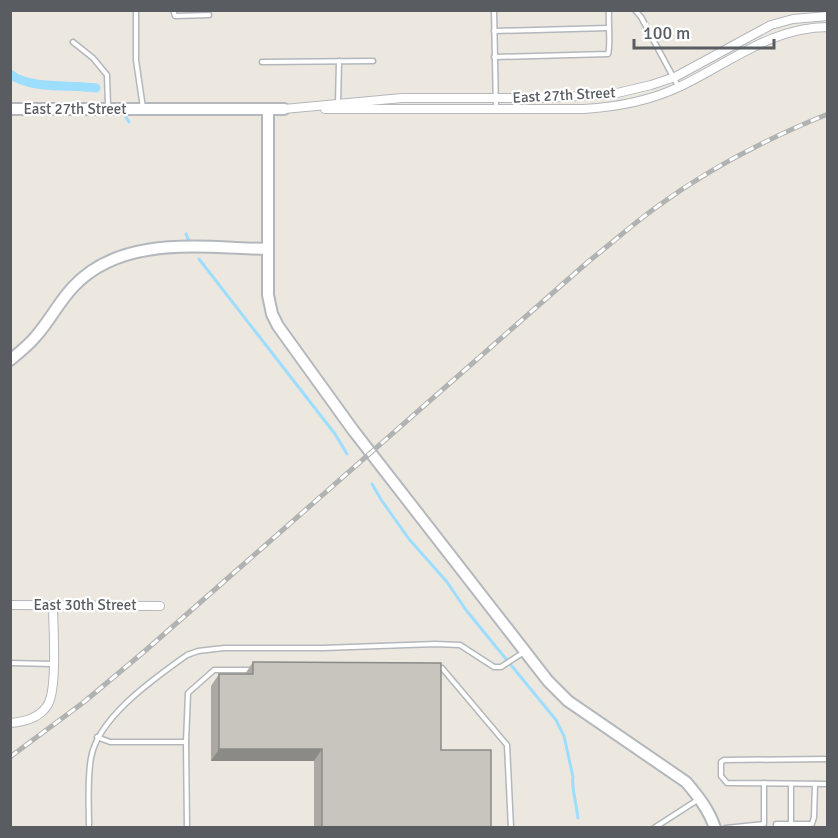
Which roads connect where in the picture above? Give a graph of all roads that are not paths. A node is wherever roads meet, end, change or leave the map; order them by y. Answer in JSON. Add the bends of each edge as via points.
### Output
{"nodes":[{"id":1,"x":135,"y":10,"type":"edge"},
{"id":2,"x":173,"y":10,"type":"edge"},
{"id":3,"x":494,"y":10,"type":"edge"},
{"id":4,"x":609,"y":10,"type":"edge"},
{"id":5,"x":635,"y":10,"type":"edge"},
{"id":6,"x":209,"y":15,"type":"dead end"},
{"id":7,"x":828,"y":16,"type":"edge"},
{"id":8,"x":828,"y":27,"type":"edge"},
{"id":9,"x":608,"y":28,"type":"junction"},
{"id":10,"x":494,"y":31,"type":"junction"},
{"id":11,"x":73,"y":42,"type":"dead end"},
{"id":12,"x":494,"y":57,"type":"junction"},
{"id":13,"x":339,"y":61,"type":"junction"},
{"id":14,"x":373,"y":61,"type":"dead end"},
{"id":15,"x":262,"y":62,"type":"dead end"},
{"id":16,"x":675,"y":77,"type":"junction"},
{"id":17,"x":678,"y":87,"type":"junction"},
{"id":18,"x":495,"y":98,"type":"junction"},
{"id":19,"x":338,"y":104,"type":"junction"},
{"id":20,"x":10,"y":109,"type":"edge"},
{"id":21,"x":143,"y":109,"type":"junction"},
{"id":22,"x":268,"y":109,"type":"junction"},
{"id":23,"x":285,"y":109,"type":"junction"},
{"id":24,"x":496,"y":109,"type":"junction"},
{"id":25,"x":108,"y":110,"type":"junction"},
{"id":26,"x":268,"y":249,"type":"junction"},
{"id":27,"x":10,"y":360,"type":"edge"},
{"id":28,"x":10,"y":605,"type":"edge"},
{"id":29,"x":53,"y":605,"type":"junction"},
{"id":30,"x":160,"y":606,"type":"dead end"},
{"id":31,"x":525,"y":651,"type":"junction"},
{"id":32,"x":10,"y":663,"type":"edge"},
{"id":33,"x":53,"y":664,"type":"junction"},
{"id":34,"x":430,"y":668,"type":"edge"},
{"id":35,"x":250,"y":670,"type":"edge"},
{"id":36,"x":10,"y":723,"type":"edge"},
{"id":37,"x":97,"y":737,"type":"junction"},
{"id":38,"x":186,"y":741,"type":"junction"},
{"id":39,"x":828,"y":759,"type":"edge"},
{"id":40,"x":764,"y":783,"type":"junction"},
{"id":41,"x":791,"y":784,"type":"junction"},
{"id":42,"x":815,"y":784,"type":"junction"},
{"id":43,"x":828,"y":784,"type":"edge"},
{"id":44,"x":700,"y":798,"type":"junction"},
{"id":45,"x":764,"y":824,"type":"junction"},
{"id":46,"x":791,"y":824,"type":"junction"},
{"id":47,"x":750,"y":826,"type":"edge"},
{"id":48,"x":776,"y":826,"type":"edge"},
{"id":49,"x":89,"y":828,"type":"edge"},
{"id":50,"x":187,"y":828,"type":"edge"},
{"id":51,"x":512,"y":828,"type":"edge"},
{"id":52,"x":654,"y":828,"type":"edge"},
{"id":53,"x":715,"y":828,"type":"edge"},
{"id":54,"x":726,"y":828,"type":"edge"}],
"edges":[{"from":1,"to":21,"type":"lane","via":[[136,60]]},
{"from":2,"to":6,"type":"lane","via":[[175,16]]},
{"from":3,"to":10,"type":"lane"},
{"from":4,"to":9,"type":"lane"},
{"from":5,"to":16,"type":"lane"},
{"from":7,"to":16,"type":"street","name":"East 27th Street","via":[[771,25]]},
{"from":8,"to":17,"type":"street","name":"East 27th Street","via":[[797,29],[773,37]]},
{"from":9,"to":10,"type":"lane"},
{"from":9,"to":12,"type":"lane","via":[[608,54]]},
{"from":10,"to":12,"type":"lane"},
{"from":11,"to":25,"type":"lane","via":[[107,75]]},
{"from":12,"to":18,"type":"lane"},
{"from":13,"to":14,"type":"lane"},
{"from":13,"to":15,"type":"lane"},
{"from":13,"to":19,"type":"lane"},
{"from":16,"to":17,"type":"lane"},
{"from":16,"to":18,"type":"street","name":"East 27th Street","via":[[614,94]]},
{"from":17,"to":24,"type":"street","name":"East 27th Street","via":[[612,107]]},
{"from":18,"to":19,"type":"street","name":"East 27th Street","via":[[402,98]]},
{"from":18,"to":24,"type":"lane"},
{"from":19,"to":23,"type":"street","name":"East 27th Street"},
{"from":20,"to":25,"type":"street","name":"East 27th Street"},
{"from":21,"to":22,"type":"street","name":"East 27th Street"},
{"from":21,"to":25,"type":"street","name":"East 27th Street"},
{"from":22,"to":23,"type":"street","name":"East 27th Street"},
{"from":22,"to":26,"type":"street"},
{"from":23,"to":24,"type":"street","name":"East 27th Street"},
{"from":26,"to":27,"type":"street","via":[[148,249],[107,262],[74,286],[39,334]]},
{"from":26,"to":31,"type":"street","via":[[268,295],[278,326],[353,430]]},
{"from":28,"to":29,"type":"street","name":"East 30th Street"},
{"from":29,"to":30,"type":"street","name":"East 30th Street"},
{"from":29,"to":33,"type":"street"},
{"from":31,"to":37,"type":"lane","via":[[501,667],[494,667],[460,645],[198,651],[144,687]]},
{"from":31,"to":44,"type":"street","via":[[568,701],[666,767]]},
{"from":32,"to":33,"type":"lane"},
{"from":33,"to":36,"type":"street","via":[[47,707],[29,719]]},
{"from":34,"to":51,"type":"lane","via":[[442,668],[507,745]]},
{"from":35,"to":38,"type":"lane","via":[[214,670],[188,693]]},
{"from":37,"to":38,"type":"lane","via":[[110,742]]},
{"from":37,"to":49,"type":"lane","via":[[91,757]]},
{"from":38,"to":50,"type":"lane"},
{"from":39,"to":40,"type":"lane","via":[[721,762],[721,776],[727,783]]},
{"from":40,"to":41,"type":"lane"},
{"from":40,"to":45,"type":"lane"},
{"from":41,"to":42,"type":"lane"},
{"from":41,"to":46,"type":"lane"},
{"from":42,"to":43,"type":"lane"},
{"from":42,"to":46,"type":"lane","via":[[812,824]]},
{"from":44,"to":52,"type":"lane"},
{"from":44,"to":53,"type":"street"},
{"from":45,"to":47,"type":"lane"},
{"from":45,"to":48,"type":"lane"},
{"from":46,"to":48,"type":"lane"},
{"from":47,"to":54,"type":"lane"}]}
